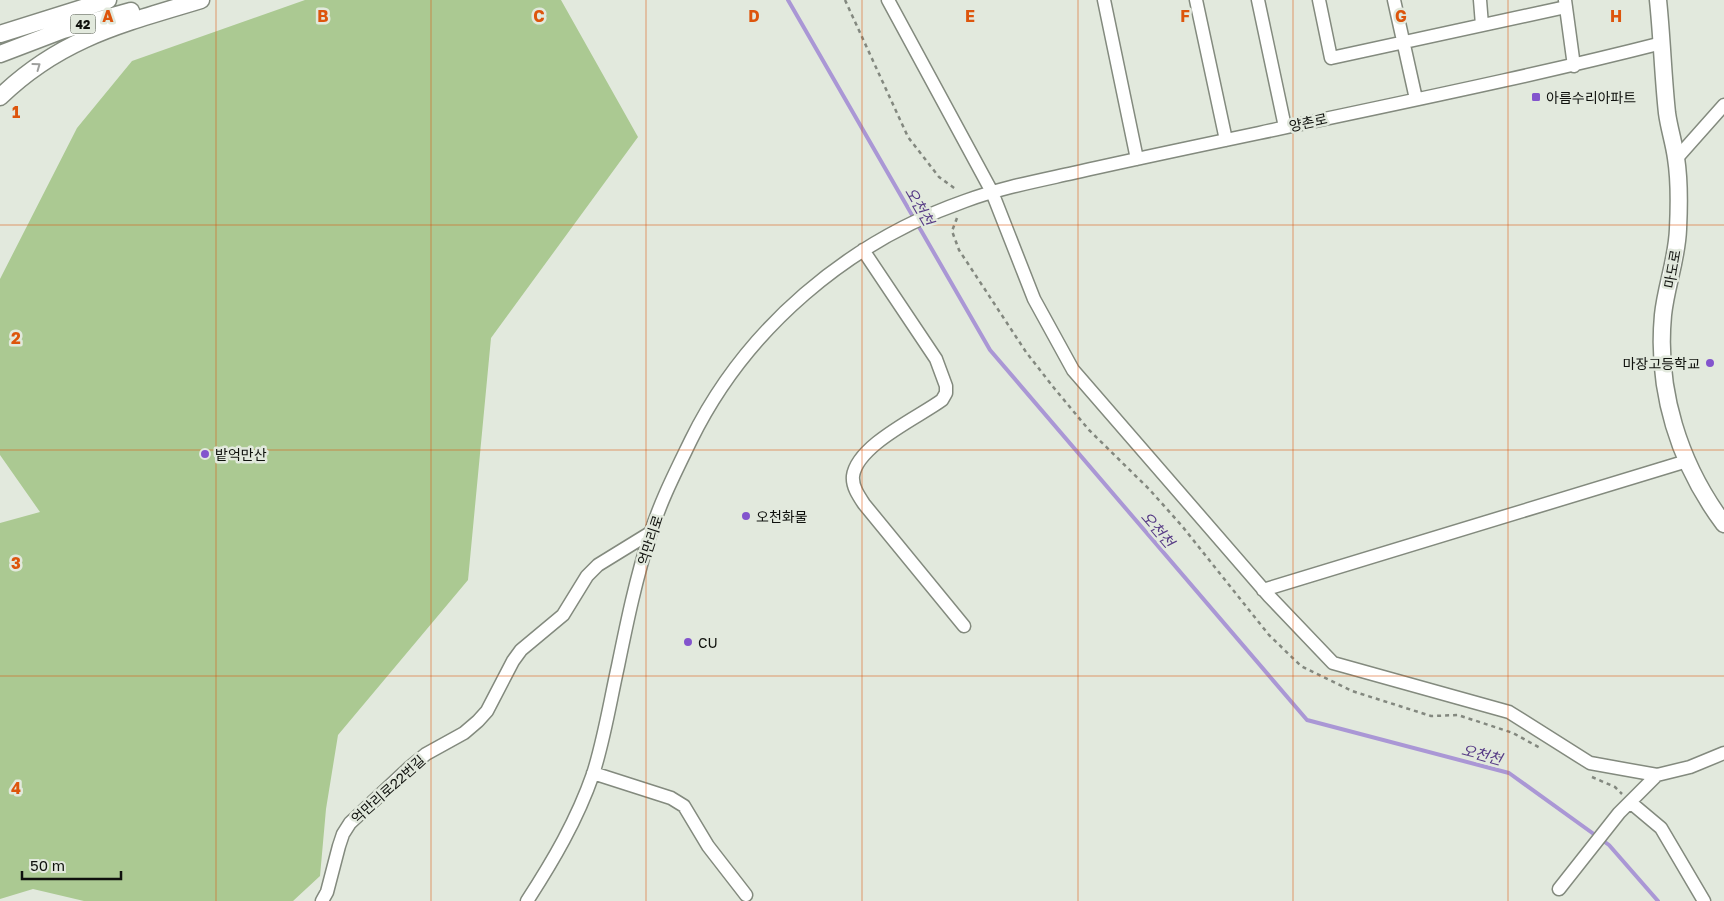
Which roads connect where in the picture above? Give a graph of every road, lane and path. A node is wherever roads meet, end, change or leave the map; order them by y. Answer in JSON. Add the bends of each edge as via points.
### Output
{"nodes":[{"id":1,"x":96,"y":0,"type":"edge"},
{"id":2,"x":108,"y":0,"type":"edge"},
{"id":3,"x":168,"y":0,"type":"edge"},
{"id":4,"x":201,"y":0,"type":"edge"},
{"id":5,"x":845,"y":0,"type":"edge"},
{"id":6,"x":888,"y":0,"type":"edge"},
{"id":7,"x":1104,"y":0,"type":"edge"},
{"id":8,"x":1196,"y":0,"type":"edge"},
{"id":9,"x":1258,"y":0,"type":"edge"},
{"id":10,"x":1319,"y":0,"type":"edge"},
{"id":11,"x":1394,"y":0,"type":"edge"},
{"id":12,"x":1480,"y":0,"type":"edge"},
{"id":13,"x":1658,"y":0,"type":"edge"},
{"id":14,"x":1566,"y":3,"type":"edge"},
{"id":15,"x":79,"y":10,"type":"junction"},
{"id":16,"x":1482,"y":24,"type":"junction"},
{"id":17,"x":0,"y":34,"type":"edge"},
{"id":18,"x":1403,"y":42,"type":"junction"},
{"id":19,"x":1662,"y":43,"type":"junction"},
{"id":20,"x":0,"y":54,"type":"edge"},
{"id":21,"x":1574,"y":66,"type":"junction"},
{"id":22,"x":0,"y":97,"type":"edge"},
{"id":23,"x":1416,"y":99,"type":"junction"},
{"id":24,"x":1724,"y":105,"type":"edge"},
{"id":25,"x":1285,"y":128,"type":"junction"},
{"id":26,"x":1226,"y":140,"type":"junction"},
{"id":27,"x":1137,"y":158,"type":"junction"},
{"id":28,"x":1676,"y":159,"type":"junction"},
{"id":29,"x":992,"y":192,"type":"junction"},
{"id":30,"x":959,"y":203,"type":"junction"},
{"id":31,"x":878,"y":241,"type":"joint"},
{"id":32,"x":863,"y":250,"type":"junction"},
{"id":33,"x":1687,"y":461,"type":"junction"},
{"id":34,"x":1724,"y":524,"type":"edge"},
{"id":35,"x":650,"y":532,"type":"junction"},
{"id":36,"x":1263,"y":590,"type":"junction"},
{"id":37,"x":964,"y":626,"type":"dead end"},
{"id":38,"x":1542,"y":749,"type":"dead end"},
{"id":39,"x":1724,"y":753,"type":"edge"},
{"id":40,"x":593,"y":773,"type":"junction"},
{"id":41,"x":1657,"y":775,"type":"junction"},
{"id":42,"x":1588,"y":776,"type":"dead end"},
{"id":43,"x":1630,"y":802,"type":"junction"},
{"id":44,"x":1558,"y":889,"type":"dead end"},
{"id":45,"x":746,"y":894,"type":"dead end"},
{"id":46,"x":322,"y":901,"type":"edge"},
{"id":47,"x":527,"y":901,"type":"edge"},
{"id":48,"x":1704,"y":901,"type":"edge"}],
"edges":[{"from":1,"to":15,"type":"main road"},
{"from":2,"to":15,"type":"main road","number":"42"},
{"from":3,"to":20,"type":"main road","number":"42","via":[[63,30]]},
{"from":22,"to":4,"type":"main road","one_way":true,"via":[[65,48],[99,32]]},
{"from":5,"to":30,"type":"path","via":[[908,137],[939,177],[956,190]]},
{"from":6,"to":29,"type":"street"},
{"from":7,"to":27,"type":"street"},
{"from":8,"to":26,"type":"street"},
{"from":9,"to":25,"type":"street"},
{"from":10,"to":18,"type":"street","via":[[1331,58]]},
{"from":11,"to":18,"type":"street"},
{"from":12,"to":16,"type":"street"},
{"from":13,"to":19,"type":"main road","name":"마도로"},
{"from":14,"to":16,"type":"street"},
{"from":14,"to":21,"type":"street"},
{"from":15,"to":17,"type":"main road","number":"42"},
{"from":16,"to":18,"type":"street"},
{"from":18,"to":23,"type":"street"},
{"from":19,"to":21,"type":"street","name":"양촌로"},
{"from":19,"to":28,"type":"main road","name":"마도로","via":[[1667,114]]},
{"from":21,"to":23,"type":"street","name":"양촌로"},
{"from":23,"to":25,"type":"street","name":"양촌로"},
{"from":24,"to":28,"type":"street"},
{"from":25,"to":26,"type":"street","name":"양촌로"},
{"from":26,"to":27,"type":"street","name":"양촌로"},
{"from":27,"to":29,"type":"street","name":"양촌로"},
{"from":28,"to":33,"type":"main road","name":"마도로","via":[[1678,230],[1664,313],[1662,349],[1670,414]]},
{"from":29,"to":30,"type":"street","name":"양촌로"},
{"from":29,"to":36,"type":"street","via":[[1034,299],[1073,370]]},
{"from":30,"to":31,"type":"street","name":"양촌로"},
{"from":30,"to":38,"type":"path","via":[[952,231],[959,250],[1026,352],[1089,430],[1149,489],[1269,635],[1301,666],[1352,691],[1431,716],[1458,715],[1513,733]]},
{"from":31,"to":32,"type":"street","name":"억만리로"},
{"from":32,"to":35,"type":"street","name":"억만리로","via":[[805,293],[744,356],[691,439]]},
{"from":32,"to":37,"type":"street","via":[[936,359],[946,393],[937,404],[879,441],[865,454],[857,464],[853,485],[864,504]]},
{"from":33,"to":34,"type":"main road","name":"마도로"},
{"from":33,"to":36,"type":"street"},
{"from":35,"to":40,"type":"street","name":"억만리로"},
{"from":35,"to":46,"type":"street","name":"억만리로22번길","via":[[586,576],[563,615],[521,650],[487,711],[478,721],[464,733],[426,754],[350,823],[343,834]]},
{"from":36,"to":41,"type":"street","via":[[1333,663],[1509,712],[1590,763]]},
{"from":39,"to":41,"type":"street","via":[[1690,767]]},
{"from":40,"to":45,"type":"street","via":[[671,798],[684,806],[708,846]]},
{"from":40,"to":47,"type":"street","name":"억만리로","via":[[566,837]]},
{"from":41,"to":43,"type":"street"},
{"from":42,"to":43,"type":"path","via":[[1615,787]]},
{"from":43,"to":44,"type":"street"},
{"from":43,"to":48,"type":"street","via":[[1662,828]]}]}
